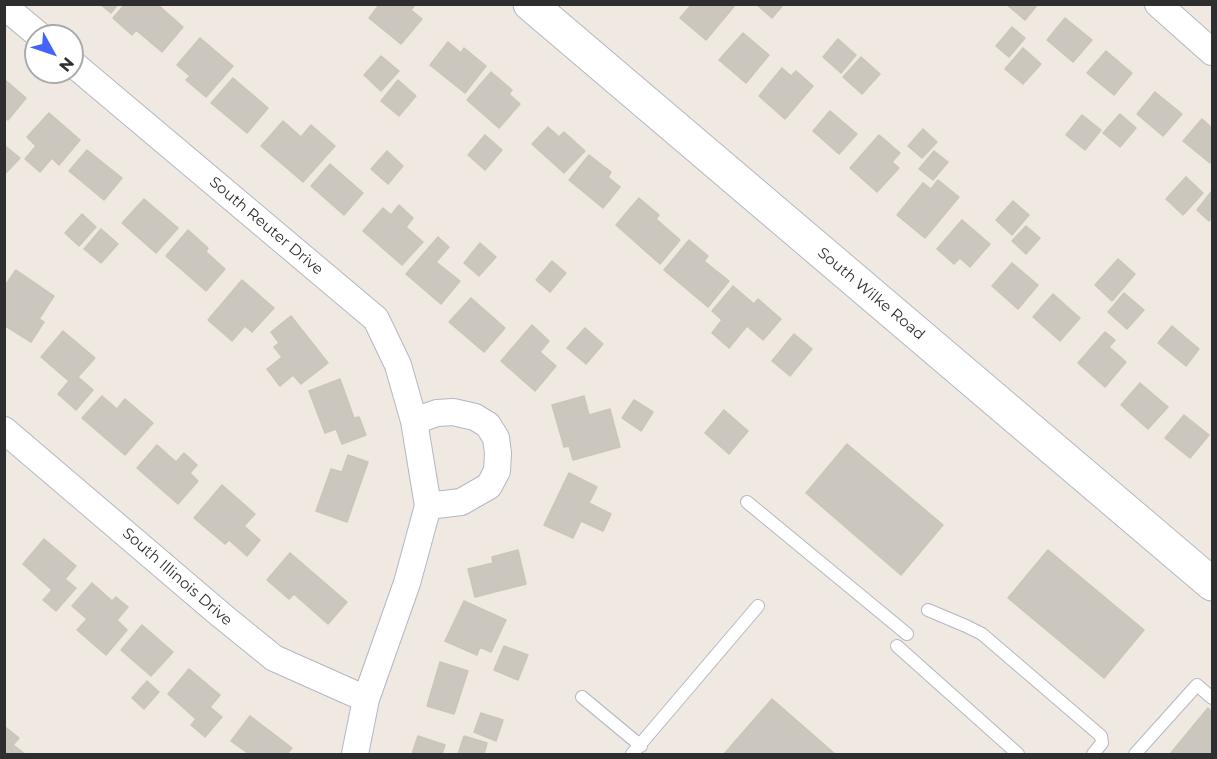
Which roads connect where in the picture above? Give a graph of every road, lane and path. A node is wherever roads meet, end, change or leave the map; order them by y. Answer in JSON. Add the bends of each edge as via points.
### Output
{"nodes":[{"id":1,"x":530,"y":4,"type":"edge"},
{"id":2,"x":1158,"y":4,"type":"edge"},
{"id":3,"x":4,"y":6,"type":"edge"},
{"id":4,"x":26,"y":24,"type":"edge"},
{"id":5,"x":1212,"y":52,"type":"edge"},
{"id":6,"x":84,"y":73,"type":"edge"},
{"id":7,"x":414,"y":421,"type":"junction"},
{"id":8,"x":4,"y":430,"type":"edge"},
{"id":9,"x":747,"y":502,"type":"dead end"},
{"id":10,"x":428,"y":506,"type":"junction"},
{"id":11,"x":1212,"y":584,"type":"edge"},
{"id":12,"x":758,"y":606,"type":"dead end"},
{"id":13,"x":928,"y":610,"type":"dead end"},
{"id":14,"x":907,"y":634,"type":"dead end"},
{"id":15,"x":897,"y":646,"type":"dead end"},
{"id":16,"x":582,"y":697,"type":"dead end"},
{"id":17,"x":1212,"y":698,"type":"edge"},
{"id":18,"x":366,"y":699,"type":"junction"},
{"id":19,"x":639,"y":751,"type":"edge"},
{"id":20,"x":355,"y":754,"type":"edge"},
{"id":21,"x":1018,"y":754,"type":"edge"},
{"id":22,"x":1093,"y":754,"type":"edge"},
{"id":23,"x":1135,"y":754,"type":"edge"}],
"edges":[{"from":1,"to":11,"type":"main road","name":"South Wilke Road"},
{"from":2,"to":5,"type":"street"},
{"from":3,"to":4,"type":"street"},
{"from":6,"to":7,"type":"street","name":"South Reuter Drive","via":[[376,319],[398,365]]},
{"from":7,"to":10,"type":"street","name":"South Reuter Drive"},
{"from":7,"to":10,"type":"street","via":[[453,412],[475,417],[488,425],[496,438],[497,471],[489,486],[461,501]]},
{"from":8,"to":18,"type":"street","name":"South Illinois Drive","via":[[274,658]]},
{"from":9,"to":14,"type":"lane"},
{"from":10,"to":18,"type":"street","name":"South Reuter Drive","via":[[407,583]]},
{"from":12,"to":19,"type":"lane"},
{"from":13,"to":22,"type":"lane","via":[[982,634],[1101,736],[1102,743]]},
{"from":15,"to":21,"type":"lane"},
{"from":16,"to":19,"type":"lane"},
{"from":17,"to":23,"type":"lane","via":[[1197,685]]},
{"from":18,"to":20,"type":"street","name":"South Reuter Drive"}]}
